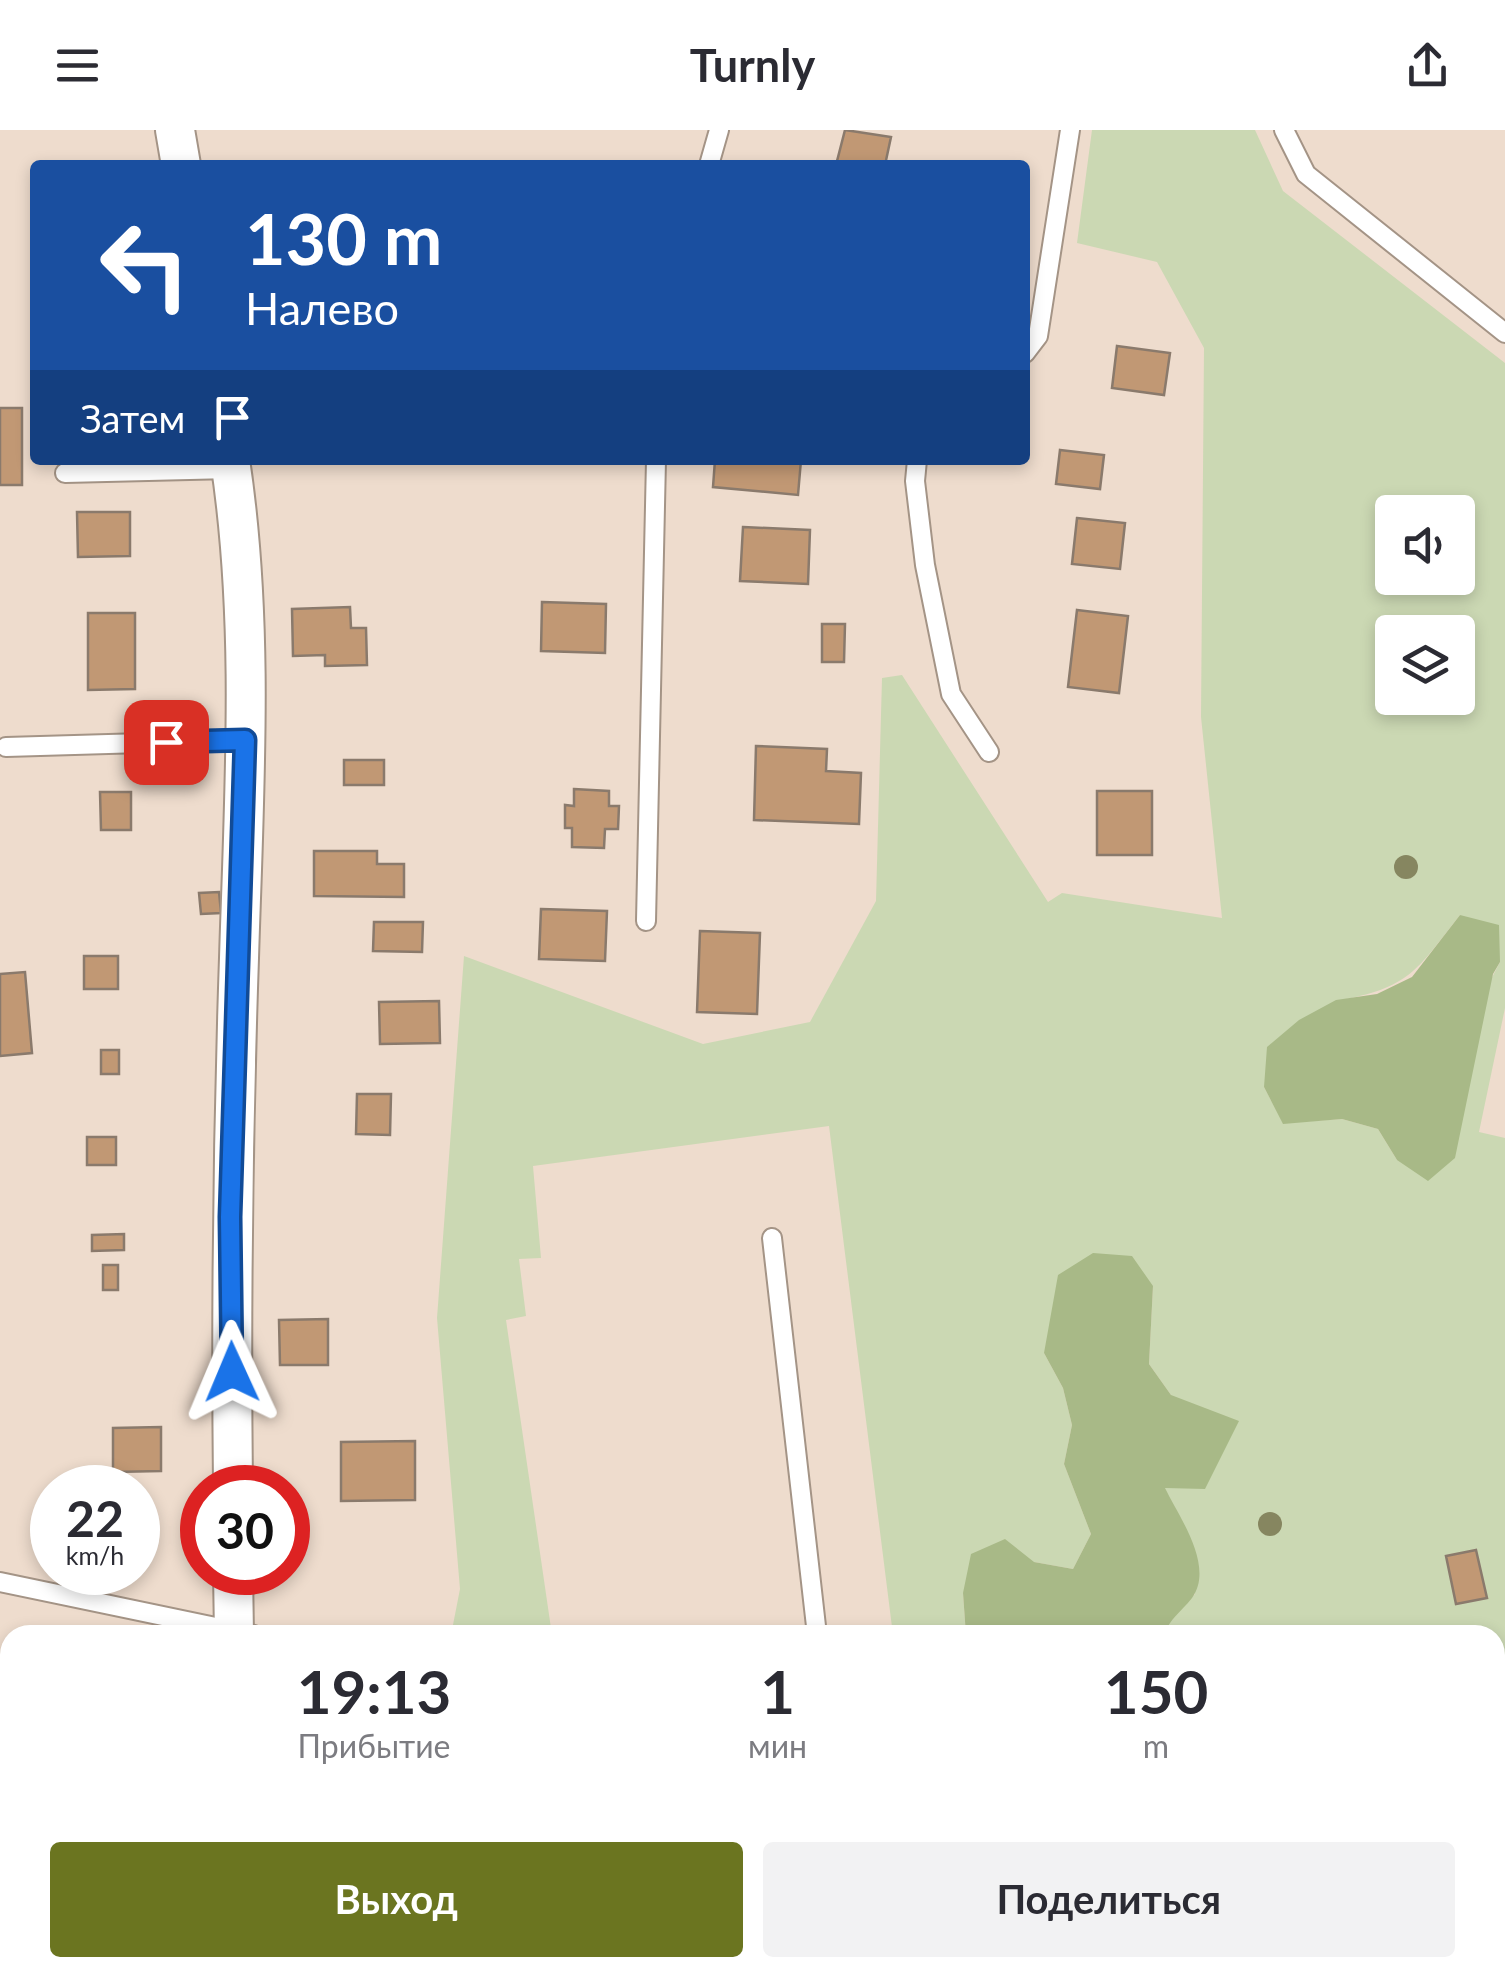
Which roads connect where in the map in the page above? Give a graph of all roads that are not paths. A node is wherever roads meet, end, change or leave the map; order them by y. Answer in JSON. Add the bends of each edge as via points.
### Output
{"nodes":[{"id":1,"x":175,"y":130,"type":"edge"},
{"id":2,"x":718,"y":130,"type":"edge"},
{"id":3,"x":1070,"y":130,"type":"edge"},
{"id":4,"x":1284,"y":130,"type":"edge"},
{"id":5,"x":180,"y":160,"type":"edge"},
{"id":6,"x":710,"y":160,"type":"edge"},
{"id":7,"x":1505,"y":332,"type":"edge"},
{"id":8,"x":1030,"y":346,"type":"edge"},
{"id":9,"x":231,"y":465,"type":"edge"},
{"id":10,"x":656,"y":465,"type":"edge"},
{"id":11,"x":917,"y":465,"type":"edge"},
{"id":12,"x":66,"y":473,"type":"dead end"},
{"id":13,"x":245,"y":740,"type":"junction"},
{"id":14,"x":6,"y":747,"type":"dead end"},
{"id":15,"x":990,"y":752,"type":"dead end"},
{"id":16,"x":646,"y":921,"type":"dead end"},
{"id":17,"x":772,"y":1238,"type":"dead end"},
{"id":18,"x":232,"y":1465,"type":"edge"},
{"id":19,"x":0,"y":1582,"type":"edge"},
{"id":20,"x":236,"y":1595,"type":"edge"},
{"id":21,"x":203,"y":1625,"type":"edge"},
{"id":22,"x":240,"y":1625,"type":"edge"},
{"id":23,"x":816,"y":1625,"type":"edge"}],
"edges":[{"from":1,"to":5,"type":"street"},
{"from":2,"to":6,"type":"lane"},
{"from":3,"to":8,"type":"lane","via":[[1038,336]]},
{"from":4,"to":7,"type":"lane","via":[[1306,174]]},
{"from":9,"to":12,"type":"lane"},
{"from":9,"to":13,"type":"street"},
{"from":10,"to":16,"type":"lane"},
{"from":11,"to":15,"type":"lane","via":[[925,565],[951,694]]},
{"from":13,"to":14,"type":"lane"},
{"from":13,"to":18,"type":"street","via":[[230,1217]]},
{"from":17,"to":23,"type":"lane"},
{"from":19,"to":21,"type":"lane"},
{"from":20,"to":22,"type":"street"}]}
